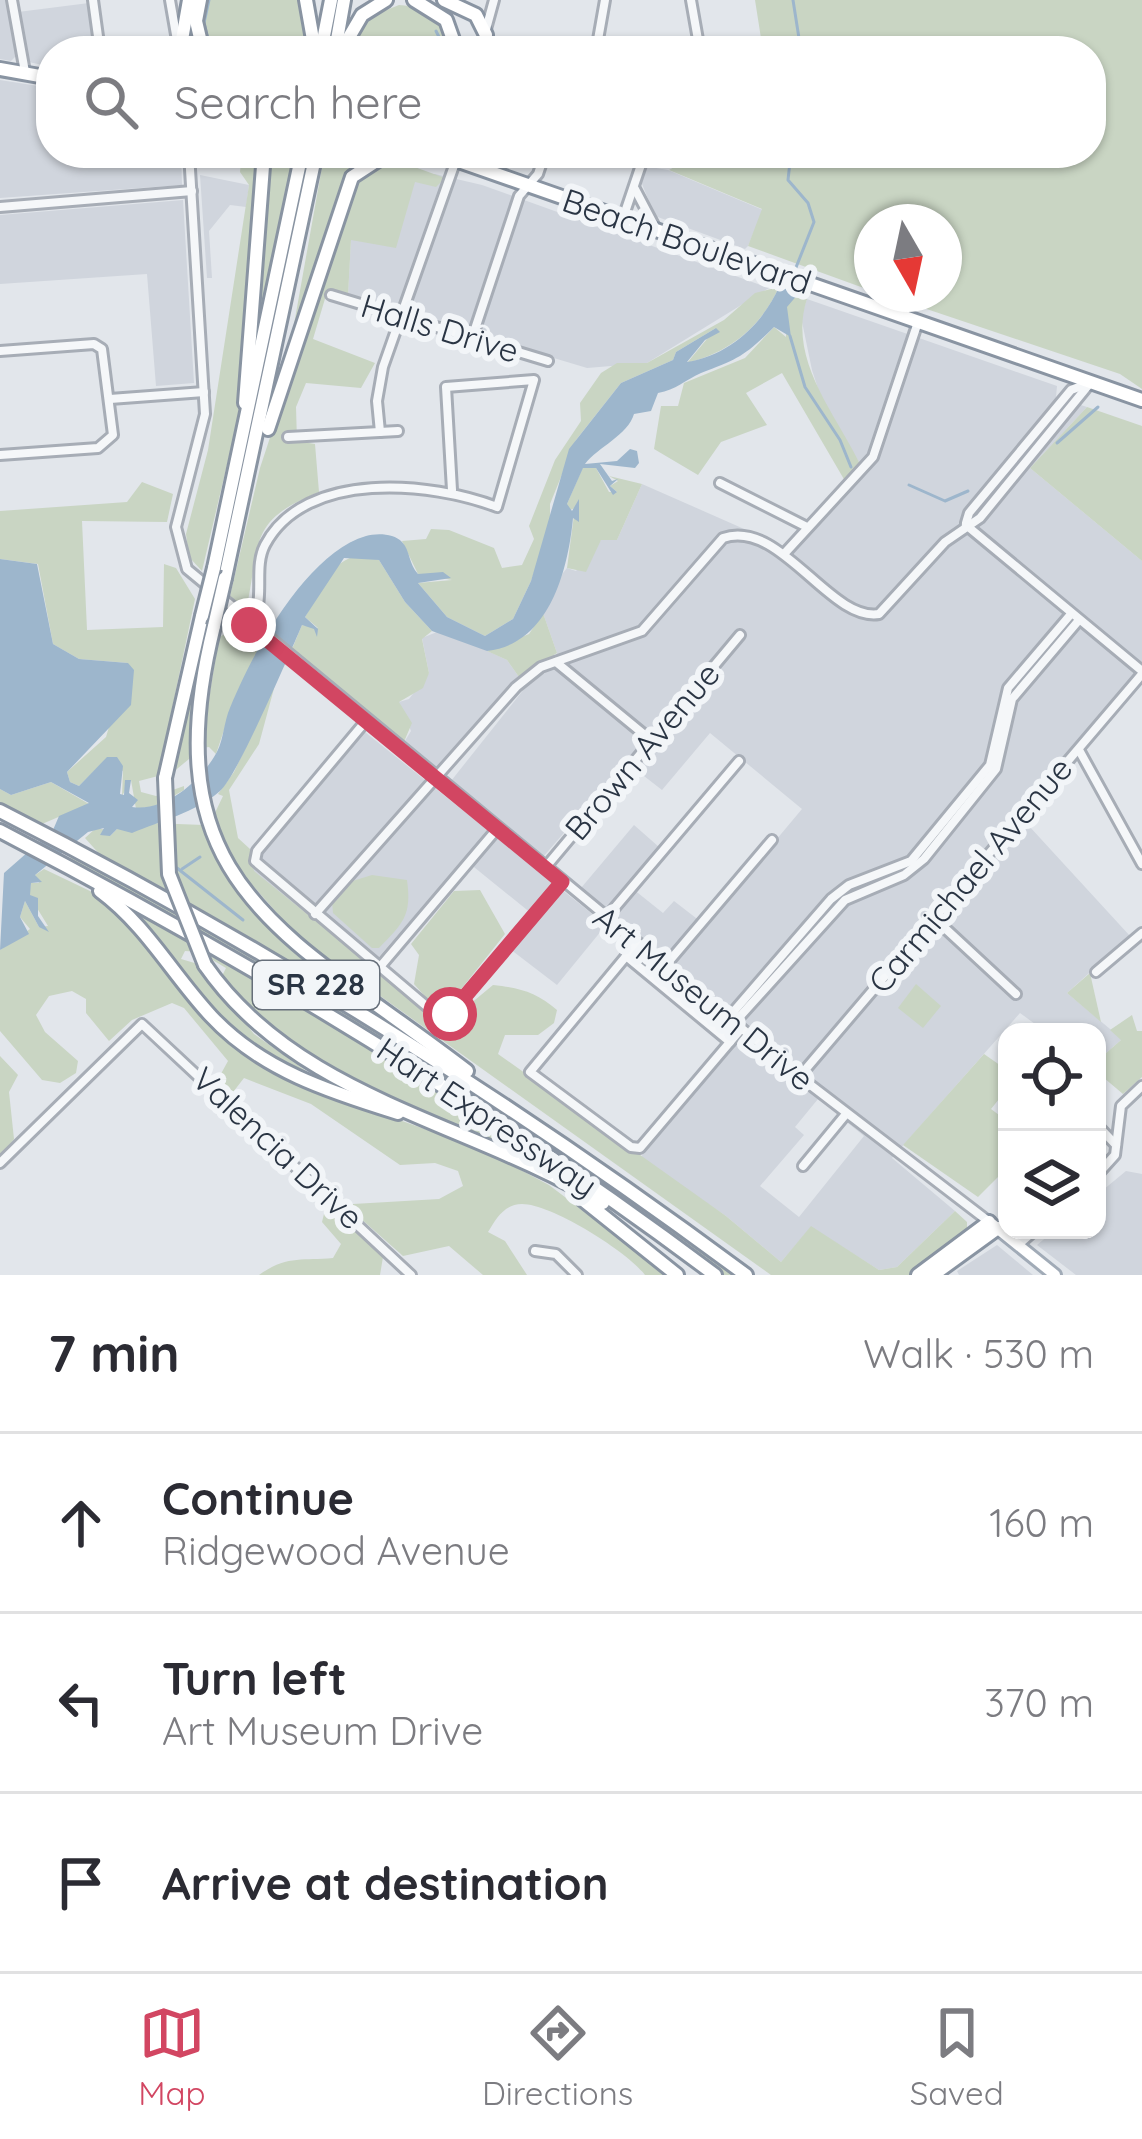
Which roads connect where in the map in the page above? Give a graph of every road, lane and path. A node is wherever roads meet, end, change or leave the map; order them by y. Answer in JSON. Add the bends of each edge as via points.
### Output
{"nodes":[{"id":1,"x":13,"y":0,"type":"edge"},
{"id":2,"x":93,"y":0,"type":"edge"},
{"id":3,"x":200,"y":0,"type":"edge"},
{"id":4,"x":306,"y":0,"type":"edge"},
{"id":5,"x":331,"y":0,"type":"edge"},
{"id":6,"x":344,"y":0,"type":"edge"},
{"id":7,"x":386,"y":0,"type":"edge"},
{"id":8,"x":414,"y":0,"type":"edge"},
{"id":9,"x":444,"y":0,"type":"edge"},
{"id":10,"x":605,"y":0,"type":"edge"},
{"id":11,"x":691,"y":0,"type":"edge"},
{"id":12,"x":494,"y":3,"type":"edge"},
{"id":13,"x":179,"y":4,"type":"edge"},
{"id":14,"x":476,"y":16,"type":"junction"},
{"id":15,"x":485,"y":35,"type":"joint"},
{"id":16,"x":98,"y":36,"type":"edge"},
{"id":17,"x":179,"y":36,"type":"edge"},
{"id":18,"x":200,"y":36,"type":"edge"},
{"id":19,"x":314,"y":36,"type":"edge"},
{"id":20,"x":322,"y":36,"type":"edge"},
{"id":21,"x":340,"y":36,"type":"edge"},
{"id":22,"x":348,"y":36,"type":"edge"},
{"id":23,"x":452,"y":36,"type":"edge"},
{"id":24,"x":599,"y":36,"type":"edge"},
{"id":25,"x":697,"y":36,"type":"edge"},
{"id":26,"x":0,"y":69,"type":"edge"},
{"id":27,"x":25,"y":74,"type":"junction"},
{"id":28,"x":36,"y":76,"type":"edge"},
{"id":29,"x":190,"y":168,"type":"edge"},
{"id":30,"x":263,"y":168,"type":"edge"},
{"id":31,"x":299,"y":168,"type":"edge"},
{"id":32,"x":313,"y":168,"type":"edge"},
{"id":33,"x":367,"y":168,"type":"edge"},
{"id":34,"x":442,"y":168,"type":"edge"},
{"id":35,"x":481,"y":168,"type":"edge"},
{"id":36,"x":538,"y":168,"type":"edge"},
{"id":37,"x":640,"y":168,"type":"edge"},
{"id":38,"x":529,"y":185,"type":"junction"},
{"id":39,"x":634,"y":185,"type":"junction"},
{"id":40,"x":192,"y":191,"type":"junction"},
{"id":41,"x":0,"y":206,"type":"edge"},
{"id":42,"x":622,"y":218,"type":"junction"},
{"id":43,"x":656,"y":230,"type":"junction"},
{"id":44,"x":332,"y":295,"type":"dead end"},
{"id":45,"x":403,"y":316,"type":"junction"},
{"id":46,"x":918,"y":322,"type":"junction"},
{"id":47,"x":472,"y":338,"type":"junction"},
{"id":48,"x":0,"y":351,"type":"edge"},
{"id":49,"x":548,"y":361,"type":"dead end"},
{"id":50,"x":1091,"y":382,"type":"junction"},
{"id":51,"x":204,"y":392,"type":"junction"},
{"id":52,"x":110,"y":399,"type":"junction"},
{"id":53,"x":1142,"y":400,"type":"edge"},
{"id":54,"x":398,"y":431,"type":"dead end"},
{"id":55,"x":380,"y":432,"type":"junction"},
{"id":56,"x":288,"y":437,"type":"dead end"},
{"id":57,"x":0,"y":455,"type":"edge"},
{"id":58,"x":242,"y":479,"type":"junction"},
{"id":59,"x":721,"y":483,"type":"dead end"},
{"id":60,"x":452,"y":490,"type":"junction"},
{"id":61,"x":966,"y":525,"type":"junction"},
{"id":62,"x":808,"y":527,"type":"junction"},
{"id":63,"x":784,"y":554,"type":"junction"},
{"id":64,"x":1076,"y":617,"type":"junction"},
{"id":65,"x":208,"y":621,"type":"junction"},
{"id":66,"x":249,"y":625,"type":"junction"},
{"id":67,"x":740,"y":635,"type":"dead end"},
{"id":68,"x":555,"y":661,"type":"junction"},
{"id":69,"x":1140,"y":675,"type":"edge"},
{"id":70,"x":1142,"y":693,"type":"edge"},
{"id":71,"x":365,"y":722,"type":"junction"},
{"id":72,"x":652,"y":741,"type":"junction"},
{"id":73,"x":1078,"y":749,"type":"junction"},
{"id":74,"x":739,"y":761,"type":"dead end"},
{"id":75,"x":436,"y":778,"type":"junction"},
{"id":76,"x":0,"y":811,"type":"edge"},
{"id":77,"x":497,"y":829,"type":"junction"},
{"id":78,"x":0,"y":832,"type":"edge"},
{"id":79,"x":772,"y":840,"type":"dead end"},
{"id":80,"x":60,"y":862,"type":"junction"},
{"id":81,"x":1142,"y":864,"type":"edge"},
{"id":82,"x":544,"y":868,"type":"junction"},
{"id":83,"x":562,"y":882,"type":"junction"},
{"id":84,"x":315,"y":914,"type":"junction"},
{"id":85,"x":606,"y":918,"type":"junction"},
{"id":86,"x":934,"y":918,"type":"junction"},
{"id":87,"x":1142,"y":934,"type":"edge"},
{"id":88,"x":637,"y":943,"type":"junction"},
{"id":89,"x":626,"y":956,"type":"junction"},
{"id":90,"x":665,"y":966,"type":"junction"},
{"id":91,"x":379,"y":968,"type":"junction"},
{"id":92,"x":1096,"y":972,"type":"dead end"},
{"id":93,"x":1016,"y":994,"type":"dead end"},
{"id":94,"x":734,"y":1023,"type":"junction"},
{"id":95,"x":730,"y":1042,"type":"junction"},
{"id":96,"x":800,"y":1077,"type":"junction"},
{"id":97,"x":1142,"y":1086,"type":"edge"},
{"id":98,"x":846,"y":1114,"type":"junction"},
{"id":99,"x":1103,"y":1131,"type":"edge"},
{"id":100,"x":465,"y":1133,"type":"junction"},
{"id":101,"x":549,"y":1134,"type":"junction"},
{"id":102,"x":1117,"y":1146,"type":"junction"},
{"id":103,"x":520,"y":1160,"type":"junction"},
{"id":104,"x":0,"y":1163,"type":"edge"},
{"id":105,"x":803,"y":1166,"type":"dead end"},
{"id":106,"x":1106,"y":1166,"type":"edge"},
{"id":107,"x":674,"y":1221,"type":"junction"},
{"id":108,"x":993,"y":1225,"type":"junction"},
{"id":109,"x":1025,"y":1239,"type":"edge"},
{"id":110,"x":1018,"y":1245,"type":"junction"},
{"id":111,"x":535,"y":1251,"type":"dead end"},
{"id":112,"x":696,"y":1261,"type":"junction"},
{"id":113,"x":411,"y":1275,"type":"edge"},
{"id":114,"x":578,"y":1275,"type":"edge"},
{"id":115,"x":677,"y":1275,"type":"edge"},
{"id":116,"x":715,"y":1275,"type":"edge"},
{"id":117,"x":746,"y":1275,"type":"edge"},
{"id":118,"x":757,"y":1275,"type":"edge"},
{"id":119,"x":918,"y":1275,"type":"edge"},
{"id":120,"x":933,"y":1275,"type":"edge"},
{"id":121,"x":1055,"y":1275,"type":"edge"}],
"edges":[{"from":1,"to":27,"type":"street"},
{"from":2,"to":16,"type":"street"},
{"from":3,"to":18,"type":"highway"},
{"from":4,"to":19,"type":"highway"},
{"from":5,"to":20,"type":"highway"},
{"from":6,"to":21,"type":"highway"},
{"from":7,"to":22,"type":"highway"},
{"from":8,"to":23,"type":"highway","via":[[446,20]]},
{"from":9,"to":14,"type":"highway"},
{"from":10,"to":24,"type":"street"},
{"from":11,"to":25,"type":"street"},
{"from":12,"to":14,"type":"highway"},
{"from":12,"to":15,"type":"street"},
{"from":13,"to":17,"type":"highway"},
{"from":14,"to":15,"type":"highway"},
{"from":26,"to":27,"type":"highway"},
{"from":27,"to":28,"type":"highway"},
{"from":29,"to":40,"type":"street","name":"Art Museum Drive"},
{"from":30,"to":58,"type":"highway"},
{"from":31,"to":58,"type":"highway"},
{"from":32,"to":58,"type":"highway"},
{"from":33,"to":58,"type":"highway","via":[[347,185]]},
{"from":34,"to":45,"type":"street"},
{"from":35,"to":38,"type":"highway","name":"Beach Boulevard"},
{"from":36,"to":38,"type":"street"},
{"from":37,"to":39,"type":"street"},
{"from":38,"to":42,"type":"highway","name":"Beach Boulevard"},
{"from":38,"to":47,"type":"street"},
{"from":39,"to":42,"type":"street"},
{"from":39,"to":43,"type":"street"},
{"from":40,"to":41,"type":"street"},
{"from":40,"to":51,"type":"street","name":"Art Museum Drive"},
{"from":42,"to":43,"type":"highway","name":"Beach Boulevard"},
{"from":43,"to":46,"type":"highway","name":"Beach Boulevard"},
{"from":44,"to":45,"type":"street","name":"Halls Drive"},
{"from":45,"to":47,"type":"street","name":"Halls Drive"},
{"from":45,"to":55,"type":"street","via":[[378,390]]},
{"from":46,"to":50,"type":"highway","name":"Beach Boulevard"},
{"from":46,"to":62,"type":"street","via":[[873,457]]},
{"from":47,"to":49,"type":"street","name":"Halls Drive"},
{"from":48,"to":52,"type":"street","via":[[98,346]]},
{"from":50,"to":53,"type":"highway","name":"Beach Boulevard"},
{"from":50,"to":61,"type":"street","via":[[1072,390]]},
{"from":51,"to":52,"type":"street"},
{"from":51,"to":66,"type":"street","name":"Art Museum Drive","via":[[205,426],[178,516],[178,550],[198,583]]},
{"from":52,"to":57,"type":"street","via":[[113,434],[105,446]]},
{"from":54,"to":55,"type":"street"},
{"from":55,"to":56,"type":"street"},
{"from":58,"to":65,"type":"highway","bridge":true},
{"from":59,"to":62,"type":"street"},
{"from":60,"to":60,"type":"street","via":[[497,507],[534,380],[446,387]]},
{"from":60,"to":66,"type":"street","via":[[373,488],[307,505],[263,546],[259,611]]},
{"from":61,"to":63,"type":"street","via":[[873,615],[857,613]]},
{"from":61,"to":64,"type":"street"},
{"from":62,"to":63,"type":"street"},
{"from":63,"to":68,"type":"street","via":[[728,536],[642,631]]},
{"from":64,"to":69,"type":"street"},
{"from":64,"to":94,"type":"street","via":[[1018,691],[996,769],[924,859],[846,898]]},
{"from":65,"to":100,"type":"highway","bridge":true,"via":[[165,778],[169,874],[205,965],[291,1054]]},
{"from":65,"to":101,"type":"highway","via":[[195,756],[207,816],[233,874],[269,920]]},
{"from":66,"to":71,"type":"street","name":"Art Museum Drive"},
{"from":67,"to":72,"type":"street","name":"Brown Avenue"},
{"from":68,"to":72,"type":"street"},
{"from":68,"to":75,"type":"street","via":[[516,687]]},
{"from":69,"to":70,"type":"street"},
{"from":69,"to":73,"type":"street","name":"Carmichael Avenue"},
{"from":71,"to":75,"type":"street","name":"Art Museum Drive"},
{"from":71,"to":84,"type":"street","via":[[257,850],[255,861]]},
{"from":72,"to":82,"type":"street","name":"Brown Avenue"},
{"from":73,"to":81,"type":"street"},
{"from":73,"to":86,"type":"street","name":"Carmichael Avenue"},
{"from":74,"to":85,"type":"street"},
{"from":75,"to":77,"type":"street","name":"Art Museum Drive"},
{"from":75,"to":84,"type":"street"},
{"from":76,"to":101,"type":"highway","name":"Hart Expressway","number":"SR 228","via":[[303,977]]},
{"from":77,"to":82,"type":"street","name":"Art Museum Drive"},
{"from":77,"to":91,"type":"street"},
{"from":78,"to":80,"type":"highway","name":"Hart Expressway","number":"SR 228"},
{"from":79,"to":90,"type":"street"},
{"from":80,"to":100,"type":"highway","via":[[128,913],[212,1018],[263,1059],[332,1091]]},
{"from":80,"to":112,"type":"highway","name":"Hart Expressway","number":"SR 228","via":[[381,1046]]},
{"from":82,"to":83,"type":"street","name":"Art Museum Drive"},
{"from":83,"to":85,"type":"street","name":"Art Museum Drive"},
{"from":83,"to":91,"type":"street","via":[[443,1016]]},
{"from":84,"to":91,"type":"street"},
{"from":85,"to":88,"type":"street","name":"Art Museum Drive"},
{"from":86,"to":93,"type":"street"},
{"from":86,"to":96,"type":"street","name":"Carmichael Avenue"},
{"from":87,"to":92,"type":"street"},
{"from":88,"to":89,"type":"street"},
{"from":88,"to":90,"type":"street","name":"Art Museum Drive"},
{"from":89,"to":95,"type":"street"},
{"from":89,"to":95,"type":"street","via":[[530,1072],[640,1148]]},
{"from":90,"to":94,"type":"street","name":"Art Museum Drive"},
{"from":94,"to":95,"type":"street"},
{"from":94,"to":96,"type":"street","name":"Art Museum Drive"},
{"from":96,"to":98,"type":"street","name":"Art Museum Drive"},
{"from":97,"to":102,"type":"street","via":[[1118,1114]]},
{"from":98,"to":105,"type":"street"},
{"from":98,"to":108,"type":"street","name":"Art Museum Drive"},
{"from":99,"to":102,"type":"street"},
{"from":100,"to":103,"type":"highway"},
{"from":101,"to":107,"type":"highway","name":"Hart Expressway"},
{"from":102,"to":106,"type":"street"},
{"from":103,"to":112,"type":"highway"},
{"from":103,"to":115,"type":"highway"},
{"from":104,"to":113,"type":"street","name":"Valencia Drive","via":[[142,1024]]},
{"from":107,"to":117,"type":"highway","name":"Hart Expressway"},
{"from":107,"to":118,"type":"highway"},
{"from":108,"to":110,"type":"main road","name":"Art Museum Drive"},
{"from":108,"to":119,"type":"highway"},
{"from":108,"to":120,"type":"highway"},
{"from":109,"to":110,"type":"street"},
{"from":110,"to":121,"type":"main road","name":"Art Museum Drive"},
{"from":111,"to":114,"type":"street","via":[[556,1254]]},
{"from":112,"to":116,"type":"highway","name":"Hart Expressway"}]}
